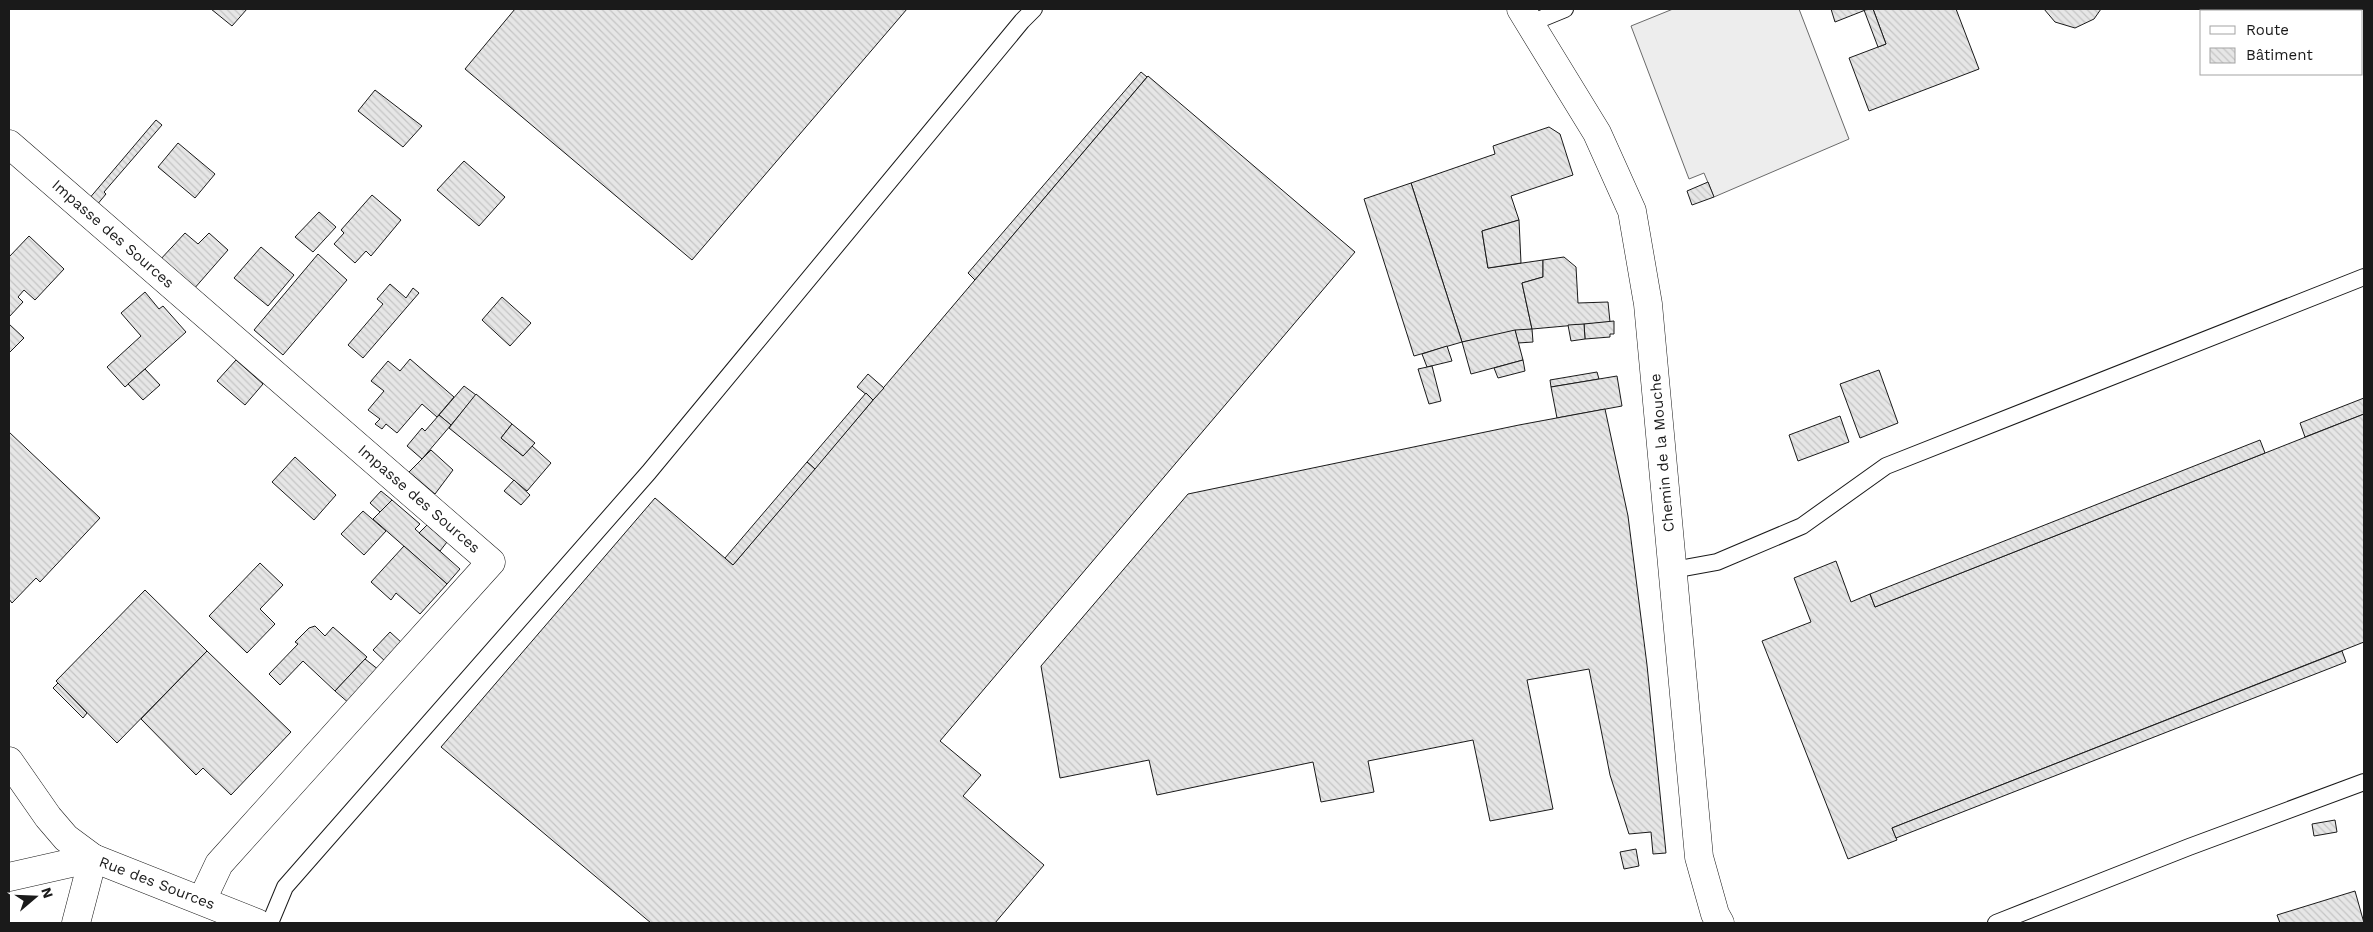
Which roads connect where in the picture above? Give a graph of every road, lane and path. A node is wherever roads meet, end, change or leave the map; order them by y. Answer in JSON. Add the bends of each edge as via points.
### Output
{"nodes":[{"id":1,"x":1034,"y":9,"type":"edge"},
{"id":2,"x":1565,"y":9,"type":"edge"},
{"id":3,"x":1526,"y":16,"type":"edge"},
{"id":4,"x":9,"y":144,"type":"edge"},
{"id":5,"x":2364,"y":277,"type":"edge"},
{"id":6,"x":1673,"y":570,"type":"junction"},
{"id":7,"x":9,"y":761,"type":"edge"},
{"id":8,"x":2364,"y":782,"type":"edge"},
{"id":9,"x":93,"y":858,"type":"junction"},
{"id":10,"x":9,"y":876,"type":"edge"},
{"id":11,"x":202,"y":900,"type":"junction"},
{"id":12,"x":76,"y":923,"type":"edge"},
{"id":13,"x":258,"y":923,"type":"edge"},
{"id":14,"x":270,"y":923,"type":"edge"},
{"id":15,"x":1720,"y":923,"type":"edge"},
{"id":16,"x":1996,"y":923,"type":"edge"}],
"edges":[{"from":1,"to":14,"type":"lane","via":[[649,472],[284,887]]},
{"from":2,"to":3,"type":"lane"},
{"from":3,"to":6,"type":"street","name":"Chemin de la Mouche","via":[[1597,133],[1632,211],[1648,304]]},
{"from":4,"to":11,"type":"street","name":"Impasse des Sources","via":[[492,562],[220,864]]},
{"from":5,"to":6,"type":"lane","via":[[1886,466],[1802,526],[1717,562]]},
{"from":6,"to":15,"type":"street","name":"Chemin de la Mouche","via":[[1699,856]]},
{"from":7,"to":9,"type":"street","name":"Rue des Sources","via":[[66,838]]},
{"from":8,"to":16,"type":"lane"},
{"from":9,"to":10,"type":"street"},
{"from":9,"to":11,"type":"street","name":"Rue des Sources"},
{"from":9,"to":12,"type":"street"},
{"from":11,"to":13,"type":"street","name":"Rue des Sources"}]}
